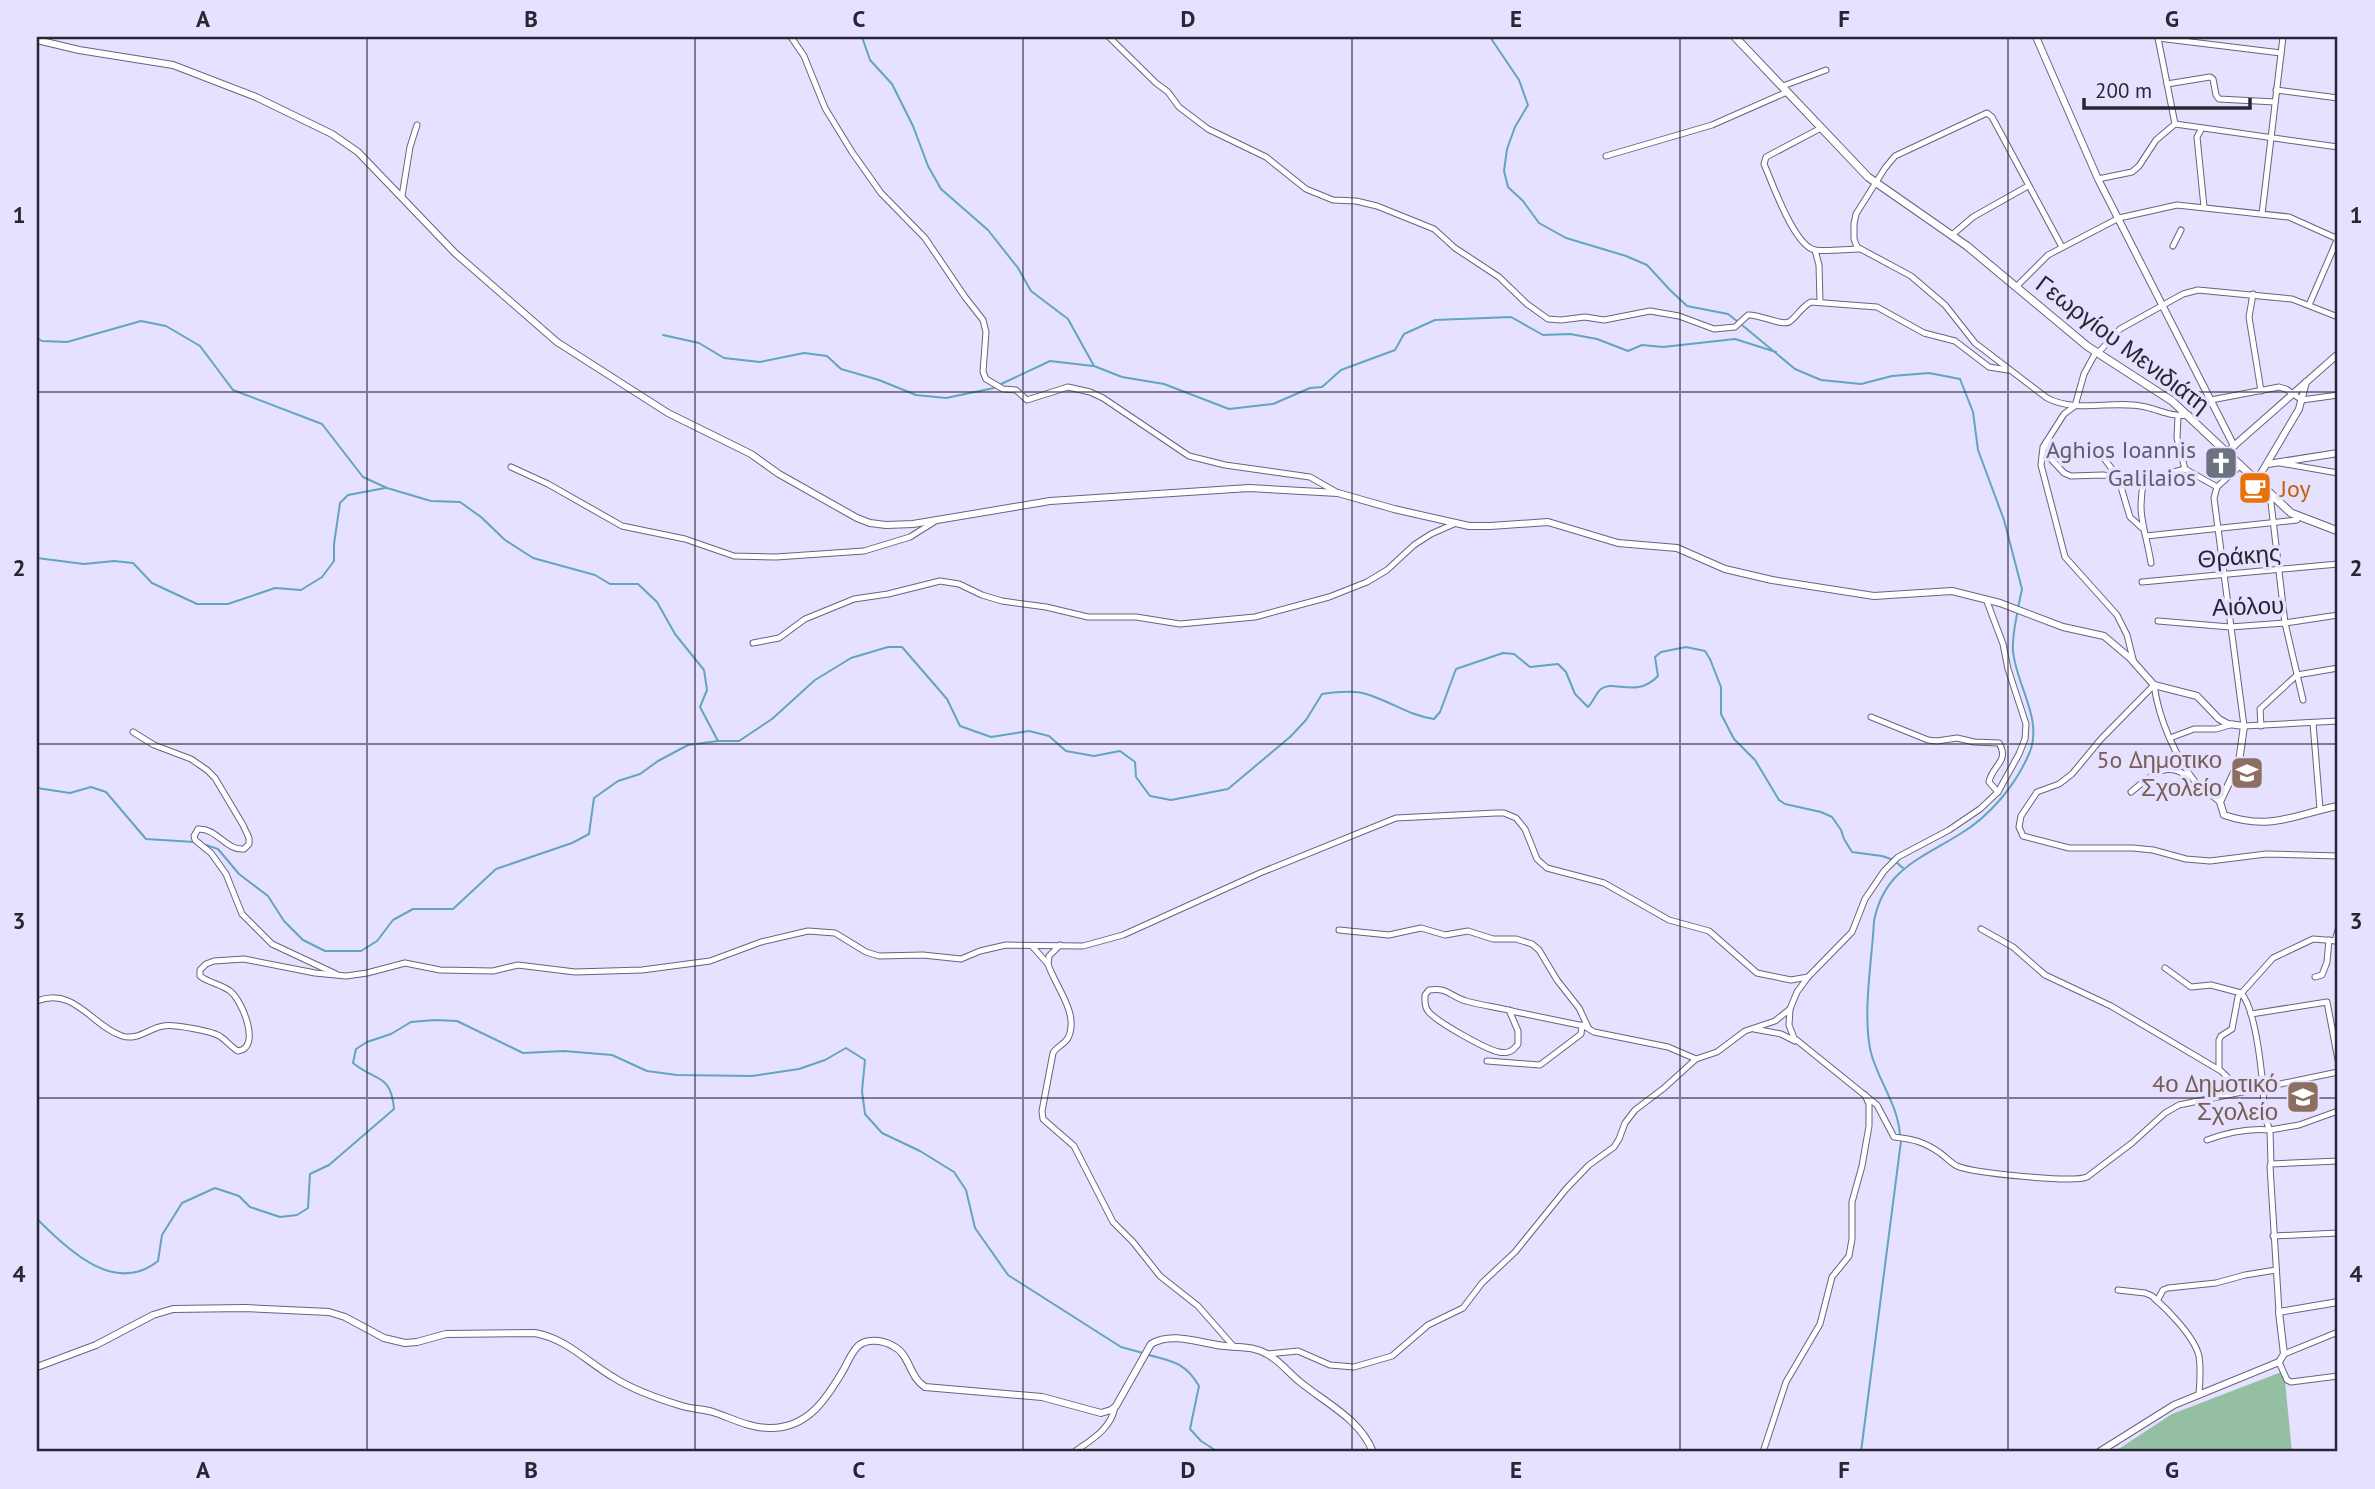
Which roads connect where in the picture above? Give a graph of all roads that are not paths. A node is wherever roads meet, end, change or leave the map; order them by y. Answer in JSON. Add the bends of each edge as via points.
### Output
{"nodes":[{"id":1,"x":791,"y":37,"type":"edge"},
{"id":2,"x":1109,"y":37,"type":"edge"},
{"id":3,"x":1735,"y":37,"type":"edge"},
{"id":4,"x":2036,"y":37,"type":"edge"},
{"id":5,"x":2158,"y":37,"type":"edge"},
{"id":6,"x":2283,"y":37,"type":"edge"},
{"id":7,"x":37,"y":40,"type":"edge"},
{"id":8,"x":2205,"y":40,"type":"edge"},
{"id":9,"x":2281,"y":53,"type":"junction"},
{"id":10,"x":1826,"y":70,"type":"dead end"},
{"id":11,"x":2167,"y":84,"type":"junction"},
{"id":12,"x":1785,"y":89,"type":"junction"},
{"id":13,"x":2276,"y":90,"type":"junction"},
{"id":14,"x":2338,"y":97,"type":"edge"},
{"id":15,"x":2275,"y":102,"type":"junction"},
{"id":16,"x":2175,"y":124,"type":"junction"},
{"id":17,"x":417,"y":125,"type":"dead end"},
{"id":18,"x":1821,"y":128,"type":"junction"},
{"id":19,"x":2202,"y":128,"type":"junction"},
{"id":20,"x":2270,"y":138,"type":"junction"},
{"id":21,"x":2338,"y":147,"type":"edge"},
{"id":22,"x":1606,"y":156,"type":"dead end"},
{"id":23,"x":2098,"y":179,"type":"junction"},
{"id":24,"x":1877,"y":183,"type":"junction"},
{"id":25,"x":2028,"y":186,"type":"junction"},
{"id":26,"x":402,"y":196,"type":"junction"},
{"id":27,"x":2204,"y":207,"type":"junction"},
{"id":28,"x":2262,"y":214,"type":"junction"},
{"id":29,"x":2119,"y":218,"type":"junction"},
{"id":30,"x":2181,"y":230,"type":"dead end"},
{"id":31,"x":1952,"y":235,"type":"junction"},
{"id":32,"x":2338,"y":238,"type":"edge"},
{"id":33,"x":2173,"y":246,"type":"dead end"},
{"id":34,"x":2062,"y":247,"type":"junction"},
{"id":35,"x":1860,"y":249,"type":"junction"},
{"id":36,"x":1815,"y":250,"type":"junction"},
{"id":37,"x":2017,"y":286,"type":"junction"},
{"id":38,"x":2253,"y":294,"type":"junction"},
{"id":39,"x":1820,"y":302,"type":"junction"},
{"id":40,"x":2164,"y":305,"type":"junction"},
{"id":41,"x":2309,"y":305,"type":"junction"},
{"id":42,"x":2338,"y":317,"type":"edge"},
{"id":43,"x":2097,"y":353,"type":"junction"},
{"id":44,"x":2338,"y":354,"type":"edge"},
{"id":45,"x":2008,"y":370,"type":"junction"},
{"id":46,"x":2306,"y":382,"type":"junction"},
{"id":47,"x":2261,"y":391,"type":"junction"},
{"id":48,"x":2292,"y":393,"type":"junction"},
{"id":49,"x":2338,"y":395,"type":"edge"},
{"id":50,"x":2210,"y":400,"type":"junction"},
{"id":51,"x":2302,"y":400,"type":"junction"},
{"id":52,"x":2074,"y":406,"type":"junction"},
{"id":53,"x":2189,"y":415,"type":"junction"},
{"id":54,"x":2178,"y":416,"type":"junction"},
{"id":55,"x":2046,"y":442,"type":"junction"},
{"id":56,"x":2097,"y":449,"type":"dead end"},
{"id":57,"x":2230,"y":449,"type":"junction"},
{"id":58,"x":2338,"y":453,"type":"edge"},
{"id":59,"x":2277,"y":463,"type":"junction"},
{"id":60,"x":2267,"y":464,"type":"junction"},
{"id":61,"x":2241,"y":465,"type":"junction"},
{"id":62,"x":511,"y":467,"type":"dead end"},
{"id":63,"x":2185,"y":469,"type":"junction"},
{"id":64,"x":2338,"y":473,"type":"edge"},
{"id":65,"x":2118,"y":477,"type":"junction"},
{"id":66,"x":2258,"y":480,"type":"junction"},
{"id":67,"x":2144,"y":481,"type":"junction"},
{"id":68,"x":2217,"y":486,"type":"junction"},
{"id":69,"x":1338,"y":493,"type":"junction"},
{"id":70,"x":2270,"y":494,"type":"junction"},
{"id":71,"x":2298,"y":517,"type":"junction"},
{"id":72,"x":934,"y":522,"type":"junction"},
{"id":73,"x":1456,"y":523,"type":"junction"},
{"id":74,"x":2273,"y":523,"type":"junction"},
{"id":75,"x":2142,"y":528,"type":"junction"},
{"id":76,"x":2218,"y":530,"type":"junction"},
{"id":77,"x":2338,"y":531,"type":"edge"},
{"id":78,"x":2146,"y":536,"type":"junction"},
{"id":79,"x":2151,"y":563,"type":"dead end"},
{"id":80,"x":2338,"y":564,"type":"edge"},
{"id":81,"x":2278,"y":570,"type":"junction"},
{"id":82,"x":2224,"y":574,"type":"junction"},
{"id":83,"x":2142,"y":582,"type":"dead end"},
{"id":84,"x":1986,"y":599,"type":"junction"},
{"id":85,"x":2338,"y":615,"type":"edge"},
{"id":86,"x":2158,"y":621,"type":"dead end"},
{"id":87,"x":2286,"y":623,"type":"junction"},
{"id":88,"x":2230,"y":627,"type":"junction"},
{"id":89,"x":752,"y":643,"type":"dead end"},
{"id":90,"x":2134,"y":663,"type":"junction"},
{"id":91,"x":2338,"y":668,"type":"edge"},
{"id":92,"x":2297,"y":675,"type":"junction"},
{"id":93,"x":2154,"y":685,"type":"junction"},
{"id":94,"x":2303,"y":700,"type":"dead end"},
{"id":95,"x":1871,"y":717,"type":"dead end"},
{"id":96,"x":2338,"y":722,"type":"edge"},
{"id":97,"x":2313,"y":723,"type":"junction"},
{"id":98,"x":2233,"y":724,"type":"junction"},
{"id":99,"x":2244,"y":726,"type":"junction"},
{"id":100,"x":2260,"y":726,"type":"junction"},
{"id":101,"x":133,"y":732,"type":"dead end"},
{"id":102,"x":2170,"y":738,"type":"junction"},
{"id":103,"x":2196,"y":783,"type":"junction"},
{"id":104,"x":1998,"y":792,"type":"junction"},
{"id":105,"x":2131,"y":792,"type":"dead end"},
{"id":106,"x":2220,"y":802,"type":"junction"},
{"id":107,"x":2338,"y":806,"type":"edge"},
{"id":108,"x":2320,"y":809,"type":"junction"},
{"id":109,"x":2338,"y":856,"type":"edge"},
{"id":110,"x":1981,"y":929,"type":"dead end"},
{"id":111,"x":1339,"y":930,"type":"dead end"},
{"id":112,"x":2338,"y":930,"type":"edge"},
{"id":113,"x":2334,"y":941,"type":"edge"},
{"id":114,"x":1060,"y":945,"type":"junction"},
{"id":115,"x":1032,"y":946,"type":"junction"},
{"id":116,"x":1048,"y":964,"type":"junction"},
{"id":117,"x":2165,"y":968,"type":"dead end"},
{"id":118,"x":339,"y":975,"type":"junction"},
{"id":119,"x":1808,"y":977,"type":"junction"},
{"id":120,"x":2315,"y":977,"type":"dead end"},
{"id":121,"x":2241,"y":993,"type":"junction"},
{"id":122,"x":37,"y":1001,"type":"edge"},
{"id":123,"x":1790,"y":1009,"type":"junction"},
{"id":124,"x":1508,"y":1010,"type":"junction"},
{"id":125,"x":2251,"y":1014,"type":"junction"},
{"id":126,"x":1585,"y":1026,"type":"junction"},
{"id":127,"x":1751,"y":1029,"type":"junction"},
{"id":128,"x":1798,"y":1042,"type":"junction"},
{"id":129,"x":2337,"y":1052,"type":"edge"},
{"id":130,"x":1696,"y":1059,"type":"junction"},
{"id":131,"x":2338,"y":1060,"type":"edge"},
{"id":132,"x":1487,"y":1061,"type":"dead end"},
{"id":133,"x":2218,"y":1069,"type":"junction"},
{"id":134,"x":2338,"y":1072,"type":"edge"},
{"id":135,"x":2263,"y":1087,"type":"junction"},
{"id":136,"x":2243,"y":1092,"type":"junction"},
{"id":137,"x":1866,"y":1095,"type":"junction"},
{"id":138,"x":2338,"y":1111,"type":"edge"},
{"id":139,"x":2270,"y":1130,"type":"junction"},
{"id":140,"x":2207,"y":1140,"type":"dead end"},
{"id":141,"x":2338,"y":1161,"type":"edge"},
{"id":142,"x":2270,"y":1166,"type":"junction"},
{"id":143,"x":2338,"y":1233,"type":"edge"},
{"id":144,"x":2273,"y":1236,"type":"junction"},
{"id":145,"x":2276,"y":1270,"type":"junction"},
{"id":146,"x":2118,"y":1290,"type":"dead end"},
{"id":147,"x":2157,"y":1301,"type":"junction"},
{"id":148,"x":2338,"y":1302,"type":"edge"},
{"id":149,"x":2279,"y":1312,"type":"junction"},
{"id":150,"x":2338,"y":1332,"type":"edge"},
{"id":151,"x":1234,"y":1346,"type":"junction"},
{"id":152,"x":1268,"y":1354,"type":"junction"},
{"id":153,"x":2284,"y":1354,"type":"junction"},
{"id":154,"x":2279,"y":1362,"type":"junction"},
{"id":155,"x":37,"y":1367,"type":"edge"},
{"id":156,"x":2338,"y":1376,"type":"edge"},
{"id":157,"x":2199,"y":1394,"type":"junction"},
{"id":158,"x":1115,"y":1406,"type":"junction"},
{"id":159,"x":1074,"y":1452,"type":"edge"},
{"id":160,"x":1373,"y":1452,"type":"edge"},
{"id":161,"x":1763,"y":1452,"type":"edge"},
{"id":162,"x":2099,"y":1452,"type":"edge"}],
"edges":[{"from":1,"to":69,"type":"street","via":[[852,152],[881,192],[925,238],[983,320],[983,372],[989,382],[1016,390],[1027,400],[1063,388],[1090,392],[1189,456],[1310,477]]},
{"from":2,"to":39,"type":"street","via":[[1179,107],[1208,129],[1266,157],[1306,189],[1333,200],[1377,206],[1434,229],[1548,319],[1620,319],[1650,311],[1710,328],[1732,328],[1748,315],[1789,322],[1805,305]]},
{"from":3,"to":12,"type":"main road","name":"Γεωργίου Μενιδιάτη"},
{"from":4,"to":23,"type":"street"},
{"from":5,"to":8,"type":"street"},
{"from":5,"to":11,"type":"street"},
{"from":6,"to":9,"type":"street"},
{"from":7,"to":26,"type":"street","via":[[173,65],[256,97],[339,138]]},
{"from":8,"to":9,"type":"street"},
{"from":9,"to":13,"type":"street"},
{"from":10,"to":12,"type":"street"},
{"from":11,"to":15,"type":"street","via":[[2210,77],[2219,99]]},
{"from":11,"to":16,"type":"street"},
{"from":12,"to":18,"type":"main road","name":"Γεωργίου Μενιδιάτη"},
{"from":12,"to":22,"type":"street","via":[[1712,125]]},
{"from":13,"to":14,"type":"street"},
{"from":13,"to":15,"type":"street"},
{"from":15,"to":20,"type":"street"},
{"from":16,"to":19,"type":"street"},
{"from":16,"to":23,"type":"street","via":[[2156,140],[2135,170]]},
{"from":17,"to":26,"type":"street"},
{"from":18,"to":24,"type":"main road","name":"Γεωργίου Μενιδιάτη"},
{"from":18,"to":36,"type":"street","via":[[1766,158],[1764,164],[1790,223],[1804,244]]},
{"from":19,"to":20,"type":"street"},
{"from":19,"to":27,"type":"street","via":[[2197,136]]},
{"from":20,"to":21,"type":"street"},
{"from":20,"to":28,"type":"street"},
{"from":23,"to":29,"type":"street"},
{"from":24,"to":25,"type":"street","via":[[1895,156],[1987,113]]},
{"from":24,"to":31,"type":"main road","name":"Γεωργίου Μενιδιάτη"},
{"from":24,"to":35,"type":"street","via":[[1855,219],[1854,239]]},
{"from":25,"to":31,"type":"street","via":[[1973,217]]},
{"from":25,"to":34,"type":"street"},
{"from":26,"to":72,"type":"street","via":[[456,253],[535,324],[623,386],[751,454],[857,518],[886,525]]},
{"from":27,"to":28,"type":"street"},
{"from":27,"to":29,"type":"street","via":[[2176,205]]},
{"from":28,"to":32,"type":"street","via":[[2289,217]]},
{"from":29,"to":34,"type":"street"},
{"from":29,"to":40,"type":"street"},
{"from":30,"to":33,"type":"street"},
{"from":31,"to":37,"type":"main road","name":"Γεωργίου Μενιδιάτη"},
{"from":32,"to":41,"type":"street"},
{"from":34,"to":37,"type":"street"},
{"from":35,"to":36,"type":"street"},
{"from":35,"to":45,"type":"street","via":[[1911,276],[1945,305],[1975,343]]},
{"from":36,"to":39,"type":"street"},
{"from":37,"to":43,"type":"main road","name":"Γεωργίου Μενιδιάτη"},
{"from":38,"to":40,"type":"street","via":[[2199,290]]},
{"from":38,"to":41,"type":"street"},
{"from":38,"to":47,"type":"street","via":[[2249,317]]},
{"from":39,"to":45,"type":"street","via":[[1877,307],[1924,333],[1955,341],[1989,367]]},
{"from":40,"to":43,"type":"street","via":[[2113,334]]},
{"from":40,"to":50,"type":"street"},
{"from":41,"to":42,"type":"street"},
{"from":43,"to":52,"type":"street","via":[[2084,374]]},
{"from":43,"to":53,"type":"main road","name":"Γεωργίου Μενιδιάτη"},
{"from":44,"to":46,"type":"street"},
{"from":45,"to":52,"type":"street","via":[[2047,398]]},
{"from":46,"to":48,"type":"street"},
{"from":46,"to":51,"type":"street"},
{"from":47,"to":48,"type":"street","via":[[2279,387]]},
{"from":47,"to":50,"type":"street"},
{"from":48,"to":51,"type":"street"},
{"from":48,"to":57,"type":"street"},
{"from":49,"to":51,"type":"street"},
{"from":50,"to":57,"type":"street"},
{"from":51,"to":60,"type":"street"},
{"from":52,"to":54,"type":"street","via":[[2134,405]]},
{"from":52,"to":55,"type":"street"},
{"from":53,"to":54,"type":"street"},
{"from":53,"to":57,"type":"main road","name":"Γεωργίου Μενιδιάτη"},
{"from":54,"to":63,"type":"street","via":[[2177,438]]},
{"from":55,"to":65,"type":"street","via":[[2051,459],[2064,473]]},
{"from":55,"to":90,"type":"street","via":[[2041,466],[2065,557],[2117,615]]},
{"from":56,"to":65,"type":"street"},
{"from":57,"to":61,"type":"main road","name":"Γεωργίου Μενιδιάτη"},
{"from":58,"to":59,"type":"street"},
{"from":59,"to":60,"type":"street"},
{"from":59,"to":64,"type":"street"},
{"from":60,"to":66,"type":"street"},
{"from":61,"to":66,"type":"main road","name":"Γεωργίου Μενιδιάτη"},
{"from":61,"to":68,"type":"street"},
{"from":62,"to":72,"type":"street","via":[[622,526],[685,539],[734,556],[864,551],[910,537]]},
{"from":63,"to":67,"type":"street"},
{"from":63,"to":68,"type":"street"},
{"from":65,"to":67,"type":"street"},
{"from":65,"to":75,"type":"street","via":[[2130,517]]},
{"from":66,"to":70,"type":"main road","name":"Γεωργίου Μενιδιάτη"},
{"from":67,"to":75,"type":"street"},
{"from":68,"to":76,"type":"street"},
{"from":69,"to":72,"type":"street","via":[[1228,488],[1050,501]]},
{"from":69,"to":73,"type":"street"},
{"from":70,"to":71,"type":"main road","name":"Γεωργίου Μενιδιάτη"},
{"from":70,"to":74,"type":"street"},
{"from":71,"to":74,"type":"street"},
{"from":71,"to":77,"type":"main road","name":"Γεωργίου Μενιδιάτη"},
{"from":73,"to":84,"type":"street","via":[[1548,522],[1618,543],[1677,548],[1725,569],[1772,580],[1874,596],[1952,591]]},
{"from":73,"to":89,"type":"street","via":[[1414,545],[1374,579],[1255,617],[1181,624],[1136,617],[1088,617],[989,598],[960,584],[940,581],[854,600],[805,619],[779,638]]},
{"from":74,"to":76,"type":"street"},
{"from":74,"to":81,"type":"street"},
{"from":75,"to":78,"type":"street"},
{"from":76,"to":78,"type":"street"},
{"from":76,"to":82,"type":"street"},
{"from":78,"to":79,"type":"street"},
{"from":80,"to":81,"type":"street","name":"Θράκης"},
{"from":81,"to":82,"type":"street","name":"Θράκης"},
{"from":81,"to":87,"type":"street"},
{"from":82,"to":83,"type":"street","name":"Θράκης"},
{"from":82,"to":88,"type":"street"},
{"from":84,"to":90,"type":"street","via":[[2063,627],[2104,636]]},
{"from":84,"to":104,"type":"street","via":[[2026,724],[2020,754]]},
{"from":85,"to":87,"type":"street","name":"Αιόλου"},
{"from":86,"to":88,"type":"street","name":"Αιόλου"},
{"from":87,"to":88,"type":"street","name":"Αιόλου"},
{"from":87,"to":92,"type":"street"},
{"from":88,"to":99,"type":"street"},
{"from":90,"to":93,"type":"street"},
{"from":91,"to":92,"type":"street"},
{"from":92,"to":94,"type":"street"},
{"from":92,"to":100,"type":"street","via":[[2260,709]]},
{"from":93,"to":98,"type":"street","via":[[2197,696],[2219,719]]},
{"from":93,"to":102,"type":"street"},
{"from":93,"to":109,"type":"street","via":[[2076,770],[2035,795],[2021,816],[2023,836],[2069,848],[2133,848],[2203,861],[2266,854]]},
{"from":95,"to":104,"type":"street","via":[[1928,740],[1957,737],[1999,743],[2003,758],[1989,779]]},
{"from":96,"to":97,"type":"street"},
{"from":97,"to":100,"type":"street"},
{"from":97,"to":108,"type":"street"},
{"from":98,"to":99,"type":"street"},
{"from":98,"to":102,"type":"street","via":[[2194,729]]},
{"from":99,"to":100,"type":"street"},
{"from":99,"to":106,"type":"street","via":[[2239,762]]},
{"from":101,"to":118,"type":"street","via":[[201,765],[215,778],[240,819],[250,840],[244,849],[233,848],[204,828],[194,836],[226,874],[242,914],[277,948]]},
{"from":102,"to":103,"type":"street"},
{"from":103,"to":105,"type":"street","via":[[2172,768],[2153,775]]},
{"from":103,"to":106,"type":"street"},
{"from":104,"to":119,"type":"street","via":[[1962,822],[1894,860],[1869,891],[1852,932]]},
{"from":106,"to":108,"type":"street","via":[[2224,815],[2267,823]]},
{"from":107,"to":108,"type":"street"},
{"from":110,"to":133,"type":"street","via":[[2013,947],[2045,975],[2111,1006]]},
{"from":111,"to":126,"type":"street","via":[[1389,935],[1420,928],[1445,935],[1468,931],[1532,944],[1579,1008]]},
{"from":112,"to":113,"type":"street"},
{"from":113,"to":120,"type":"street","via":[[2326,969]]},
{"from":113,"to":121,"type":"street","via":[[2313,939],[2278,955]]},
{"from":114,"to":115,"type":"street"},
{"from":114,"to":116,"type":"street"},
{"from":114,"to":119,"type":"street","via":[[1090,945],[1123,935],[1396,818],[1504,813],[1525,829],[1537,859],[1548,868],[1604,883],[1669,920],[1709,931],[1757,973],[1791,980]]},
{"from":115,"to":116,"type":"street"},
{"from":115,"to":118,"type":"street","via":[[1000,946],[961,959],[879,956],[866,953],[840,934],[807,931],[710,961],[652,969],[575,972],[519,965],[493,971],[440,971],[405,963],[368,974]]},
{"from":116,"to":151,"type":"street","via":[[1068,1007],[1071,1028],[1054,1051],[1043,1119],[1074,1146],[1113,1222],[1160,1276],[1198,1306]]},
{"from":117,"to":121,"type":"street","via":[[2191,987],[2211,985]]},
{"from":118,"to":122,"type":"street","via":[[244,958],[206,964],[200,976],[231,992],[244,1016],[250,1039],[242,1050],[233,1049],[213,1032],[175,1026],[126,1038],[70,1001],[54,997]]},
{"from":119,"to":123,"type":"street"},
{"from":121,"to":125,"type":"street"},
{"from":121,"to":133,"type":"street","via":[[2232,1029],[2219,1040]]},
{"from":123,"to":127,"type":"street","via":[[1775,1021]]},
{"from":123,"to":128,"type":"street","via":[[1790,1030]]},
{"from":124,"to":124,"type":"street","via":[[1461,1000],[1445,990],[1429,990],[1424,1002],[1428,1011],[1466,1037],[1499,1052],[1509,1052],[1518,1044],[1518,1031]]},
{"from":124,"to":126,"type":"street"},
{"from":125,"to":129,"type":"street","via":[[2327,1002]]},
{"from":125,"to":135,"type":"street"},
{"from":126,"to":130,"type":"street","via":[[1601,1034],[1673,1048]]},
{"from":126,"to":132,"type":"street","via":[[1540,1065]]},
{"from":127,"to":128,"type":"street"},
{"from":127,"to":130,"type":"street","via":[[1717,1052]]},
{"from":128,"to":137,"type":"street"},
{"from":129,"to":131,"type":"street"},
{"from":130,"to":152,"type":"street","via":[[1631,1113],[1614,1147],[1566,1189],[1459,1311],[1428,1325],[1392,1356],[1367,1365],[1336,1366],[1298,1351]]},
{"from":133,"to":136,"type":"street"},
{"from":134,"to":135,"type":"street"},
{"from":135,"to":136,"type":"street"},
{"from":135,"to":139,"type":"street"},
{"from":136,"to":137,"type":"street","via":[[2179,1105],[2082,1179],[1958,1166],[1930,1146],[1894,1137],[1878,1105]]},
{"from":137,"to":161,"type":"street","via":[[1869,1126],[1852,1198],[1849,1256],[1832,1277],[1821,1324],[1786,1382]]},
{"from":138,"to":139,"type":"street"},
{"from":139,"to":140,"type":"street"},
{"from":139,"to":142,"type":"street"},
{"from":141,"to":142,"type":"street"},
{"from":142,"to":144,"type":"street"},
{"from":143,"to":144,"type":"street"},
{"from":144,"to":145,"type":"street"},
{"from":145,"to":147,"type":"street","via":[[2168,1288]]},
{"from":145,"to":149,"type":"street"},
{"from":146,"to":147,"type":"street","via":[[2145,1293]]},
{"from":147,"to":157,"type":"street","via":[[2196,1347]]},
{"from":148,"to":149,"type":"street"},
{"from":149,"to":153,"type":"street"},
{"from":150,"to":153,"type":"street"},
{"from":151,"to":152,"type":"street"},
{"from":151,"to":158,"type":"street","via":[[1192,1339],[1156,1341],[1147,1347]]},
{"from":152,"to":160,"type":"street","via":[[1355,1423]]},
{"from":153,"to":154,"type":"street"},
{"from":154,"to":156,"type":"street","via":[[2291,1382]]},
{"from":154,"to":157,"type":"street"},
{"from":155,"to":158,"type":"street","via":[[168,1310],[307,1310],[338,1314],[384,1338],[405,1343],[446,1334],[545,1335],[574,1348],[624,1383],[760,1428],[788,1425],[814,1412],[856,1349],[870,1341],[897,1348],[918,1382],[928,1388],[1041,1397],[1096,1413]]},
{"from":157,"to":162,"type":"street","via":[[2166,1409]]},
{"from":158,"to":159,"type":"street","via":[[1104,1429]]}]}
